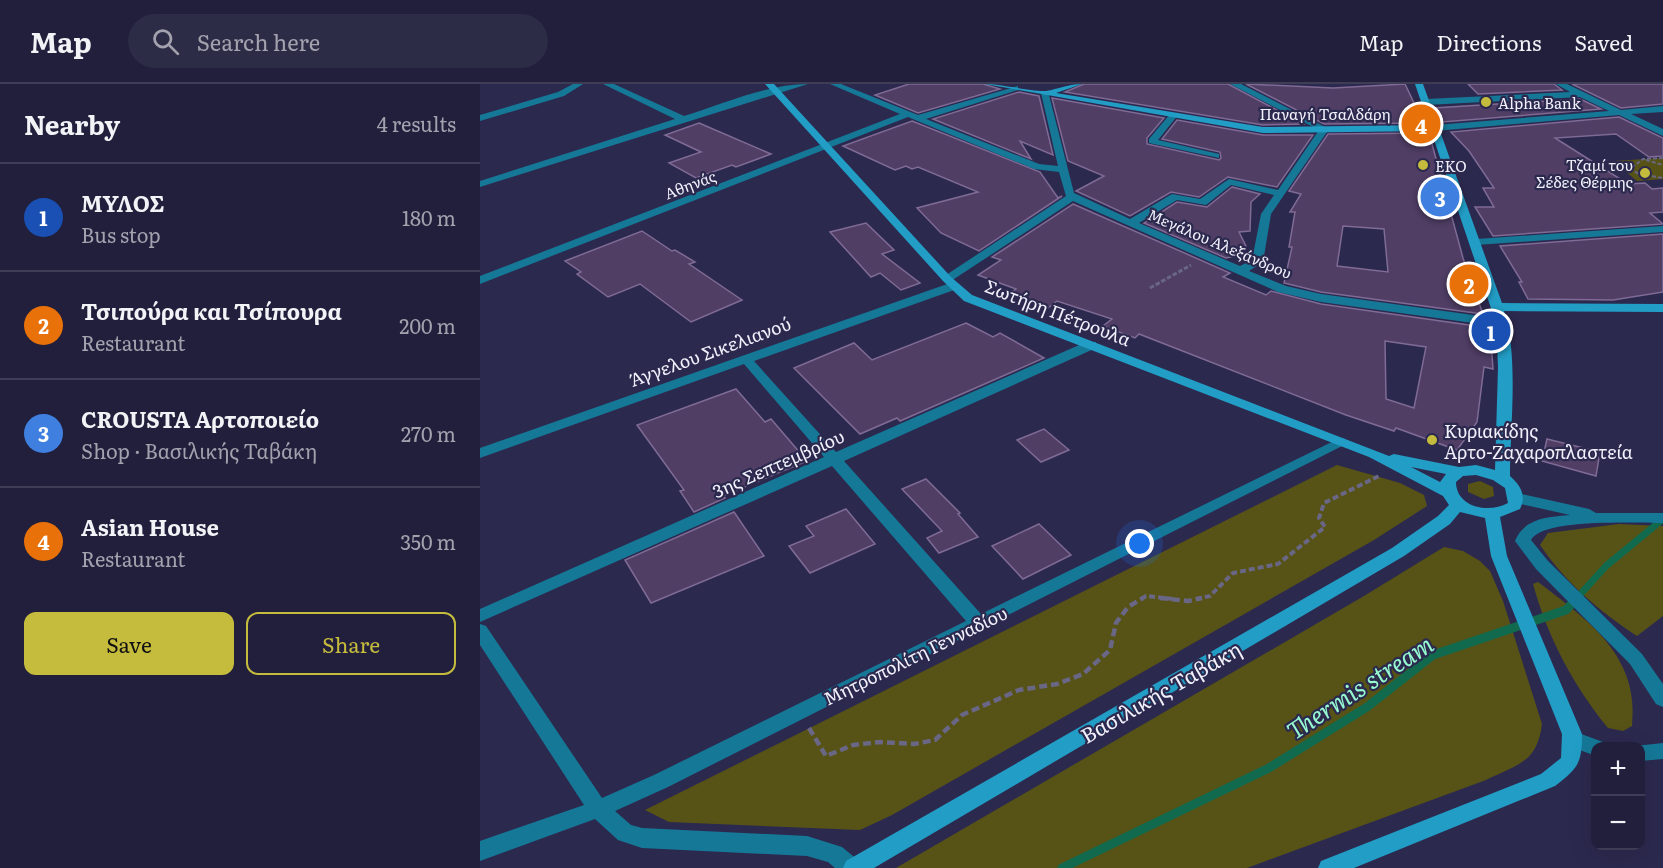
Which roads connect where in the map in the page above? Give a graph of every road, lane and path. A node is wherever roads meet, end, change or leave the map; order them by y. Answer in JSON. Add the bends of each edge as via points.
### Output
{"nodes":[{"id":1,"x":579,"y":84,"type":"edge"},
{"id":2,"x":607,"y":84,"type":"edge"},
{"id":3,"x":804,"y":84,"type":"edge"},
{"id":4,"x":834,"y":84,"type":"edge"},
{"id":5,"x":989,"y":84,"type":"edge"},
{"id":6,"x":1078,"y":84,"type":"edge"},
{"id":7,"x":1234,"y":84,"type":"edge"},
{"id":8,"x":1419,"y":84,"type":"edge"},
{"id":9,"x":1560,"y":84,"type":"edge"},
{"id":10,"x":772,"y":87,"type":"edge"},
{"id":11,"x":1015,"y":88,"type":"junction"},
{"id":12,"x":1043,"y":89,"type":"edge"},
{"id":13,"x":1581,"y":94,"type":"junction"},
{"id":14,"x":1426,"y":102,"type":"junction"},
{"id":15,"x":1663,"y":109,"type":"edge"},
{"id":16,"x":1624,"y":114,"type":"junction"},
{"id":17,"x":1174,"y":115,"type":"junction"},
{"id":18,"x":914,"y":116,"type":"junction"},
{"id":19,"x":480,"y":118,"type":"edge"},
{"id":20,"x":683,"y":119,"type":"junction"},
{"id":21,"x":1435,"y":128,"type":"junction"},
{"id":22,"x":1324,"y":129,"type":"junction"},
{"id":23,"x":1663,"y":133,"type":"edge"},
{"id":24,"x":827,"y":147,"type":"junction"},
{"id":25,"x":1216,"y":156,"type":"dead end"},
{"id":26,"x":1663,"y":158,"type":"edge"},
{"id":27,"x":1642,"y":159,"type":"junction"},
{"id":28,"x":1663,"y":165,"type":"edge"},
{"id":29,"x":1064,"y":170,"type":"junction"},
{"id":30,"x":1663,"y":178,"type":"edge"},
{"id":31,"x":480,"y":184,"type":"edge"},
{"id":32,"x":1279,"y":193,"type":"junction"},
{"id":33,"x":1072,"y":197,"type":"junction"},
{"id":34,"x":1131,"y":224,"type":"junction"},
{"id":35,"x":1663,"y":230,"type":"edge"},
{"id":36,"x":1476,"y":242,"type":"junction"},
{"id":37,"x":1205,"y":257,"type":"junction"},
{"id":38,"x":1240,"y":272,"type":"junction"},
{"id":39,"x":480,"y":280,"type":"edge"},
{"id":40,"x":950,"y":282,"type":"junction"},
{"id":41,"x":1150,"y":288,"type":"dead end"},
{"id":42,"x":1498,"y":307,"type":"junction"},
{"id":43,"x":1663,"y":308,"type":"edge"},
{"id":44,"x":1502,"y":323,"type":"junction"},
{"id":45,"x":1091,"y":345,"type":"junction"},
{"id":46,"x":745,"y":358,"type":"junction"},
{"id":47,"x":1502,"y":441,"type":"junction"},
{"id":48,"x":1343,"y":442,"type":"junction"},
{"id":49,"x":480,"y":453,"type":"edge"},
{"id":50,"x":1374,"y":454,"type":"junction"},
{"id":51,"x":834,"y":459,"type":"junction"},
{"id":52,"x":1398,"y":467,"type":"junction"},
{"id":53,"x":1463,"y":471,"type":"junction"},
{"id":54,"x":1502,"y":478,"type":"junction"},
{"id":55,"x":1454,"y":498,"type":"junction"},
{"id":56,"x":1517,"y":498,"type":"junction"},
{"id":57,"x":1492,"y":514,"type":"junction"},
{"id":58,"x":1663,"y":518,"type":"edge"},
{"id":59,"x":1613,"y":519,"type":"junction"},
{"id":60,"x":480,"y":616,"type":"edge"},
{"id":61,"x":979,"y":624,"type":"junction"},
{"id":62,"x":480,"y":631,"type":"edge"},
{"id":63,"x":1663,"y":699,"type":"edge"},
{"id":64,"x":799,"y":713,"type":"junction"},
{"id":65,"x":1573,"y":739,"type":"junction"},
{"id":66,"x":1591,"y":746,"type":"edge"},
{"id":67,"x":1663,"y":751,"type":"edge"},
{"id":68,"x":1645,"y":753,"type":"edge"},
{"id":69,"x":598,"y":809,"type":"junction"},
{"id":70,"x":480,"y":851,"type":"edge"},
{"id":71,"x":852,"y":868,"type":"edge"},
{"id":72,"x":1329,"y":868,"type":"edge"}],
"edges":[{"from":1,"to":19,"type":"street","via":[[561,94]]},
{"from":2,"to":20,"type":"street"},
{"from":3,"to":10,"type":"street"},
{"from":4,"to":18,"type":"street"},
{"from":5,"to":11,"type":"street","name":"Παναγή Τσαλδάρη"},
{"from":6,"to":12,"type":"street"},
{"from":7,"to":22,"type":"street"},
{"from":8,"to":14,"type":"street"},
{"from":9,"to":13,"type":"street"},
{"from":10,"to":20,"type":"street"},
{"from":10,"to":24,"type":"street","name":"Σωτήρη Πέτρουλα"},
{"from":11,"to":12,"type":"street","name":"Παναγή Τσαλδάρη"},
{"from":11,"to":18,"type":"street","name":"Αθηνάς"},
{"from":12,"to":17,"type":"street","name":"Παναγή Τσαλδάρη"},
{"from":12,"to":29,"type":"street"},
{"from":13,"to":14,"type":"street"},
{"from":13,"to":16,"type":"street"},
{"from":14,"to":21,"type":"street"},
{"from":15,"to":16,"type":"street","name":"Παναγή Τσαλδάρη"},
{"from":16,"to":21,"type":"street","name":"Παναγή Τσαλδάρη"},
{"from":16,"to":23,"type":"street"},
{"from":17,"to":22,"type":"street","name":"Παναγή Τσαλδάρη","via":[[1263,130]]},
{"from":17,"to":25,"type":"street","via":[[1152,141]]},
{"from":18,"to":24,"type":"street","name":"Αθηνάς"},
{"from":18,"to":29,"type":"street","via":[[1037,167]]},
{"from":20,"to":31,"type":"street"},
{"from":21,"to":22,"type":"street","name":"Παναγή Τσαλδάρη"},
{"from":21,"to":36,"type":"street"},
{"from":22,"to":32,"type":"street"},
{"from":24,"to":39,"type":"street","name":"Αθηνάς"},
{"from":24,"to":40,"type":"street","name":"Σωτήρη Πέτρουλα"},
{"from":26,"to":27,"type":"path"},
{"from":27,"to":28,"type":"path"},
{"from":27,"to":30,"type":"path","via":[[1631,170]]},
{"from":29,"to":33,"type":"street"},
{"from":32,"to":34,"type":"street","via":[[1229,182],[1202,203],[1176,196]]},
{"from":32,"to":38,"type":"street","via":[[1263,223],[1257,262]]},
{"from":33,"to":34,"type":"street","name":"Μεγάλου Αλεξάνδρου"},
{"from":33,"to":40,"type":"street","name":"Άγγελου Σικελιανού"},
{"from":34,"to":37,"type":"street","name":"Μεγάλου Αλεξάνδρου"},
{"from":35,"to":36,"type":"street"},
{"from":36,"to":42,"type":"street"},
{"from":37,"to":38,"type":"street","name":"Μεγάλου Αλεξάνδρου"},
{"from":37,"to":41,"type":"path"},
{"from":38,"to":44,"type":"street","name":"Μεγάλου Αλεξάνδρου","via":[[1282,289],[1321,298]]},
{"from":40,"to":45,"type":"street","name":"Σωτήρη Πέτρουλα","via":[[977,302]]},
{"from":40,"to":46,"type":"street","name":"Άγγελου Σικελιανού"},
{"from":42,"to":43,"type":"street"},
{"from":42,"to":44,"type":"street"},
{"from":44,"to":47,"type":"street"},
{"from":45,"to":48,"type":"street","name":"Σωτήρη Πέτρουλα"},
{"from":45,"to":51,"type":"street","name":"3ης Σεπτεμβρίου"},
{"from":46,"to":49,"type":"street","name":"Άγγελου Σικελιανού"},
{"from":46,"to":51,"type":"street"},
{"from":47,"to":53,"type":"street","via":[[1493,459]]},
{"from":47,"to":54,"type":"street"},
{"from":48,"to":50,"type":"street","name":"Σωτήρη Πέτρουλα"},
{"from":48,"to":61,"type":"street","name":"Μητροπολίτη Γενναδίου"},
{"from":50,"to":52,"type":"street","name":"Σωτήρη Πέτρουλα"},
{"from":50,"to":53,"type":"street","name":"Σωτήρη Πέτρουλα"},
{"from":51,"to":60,"type":"street","name":"3ης Σεπτεμβρίου"},
{"from":51,"to":61,"type":"street"},
{"from":52,"to":55,"type":"street","name":"Σωτήρη Πέτρουλα"},
{"from":52,"to":64,"type":"path","via":[[1324,503],[1319,518],[1325,527],[1278,564],[1233,573],[1210,596],[1188,601],[1146,596],[1128,607],[1116,622],[1110,650],[1083,674],[1057,684],[1019,690],[962,715],[935,740],[852,745],[826,756]]},
{"from":53,"to":54,"type":"street","via":[[1485,471]]},
{"from":53,"to":55,"type":"street","via":[[1448,480]]},
{"from":54,"to":56,"type":"street"},
{"from":55,"to":57,"type":"street","via":[[1475,511]]},
{"from":55,"to":71,"type":"street","name":"Βασιλικής Ταβάκη","via":[[1444,520],[1398,552]]},
{"from":56,"to":57,"type":"street","via":[[1509,510]]},
{"from":56,"to":59,"type":"street"},
{"from":57,"to":65,"type":"street","via":[[1499,556]]},
{"from":58,"to":59,"type":"street"},
{"from":59,"to":63,"type":"street","via":[[1558,521],[1533,527],[1523,541],[1636,658]]},
{"from":61,"to":64,"type":"street","name":"Μητροπολίτη Γενναδίου"},
{"from":62,"to":69,"type":"street"},
{"from":64,"to":69,"type":"street","name":"Μητροπολίτη Γενναδίου"},
{"from":65,"to":66,"type":"street"},
{"from":65,"to":72,"type":"street","via":[[1569,763],[1548,780]]},
{"from":67,"to":68,"type":"street"},
{"from":69,"to":70,"type":"street","name":"Μητροπολίτη Γενναδίου"},
{"from":69,"to":71,"type":"street","via":[[625,833],[642,838],[807,846],[834,854]]}]}
